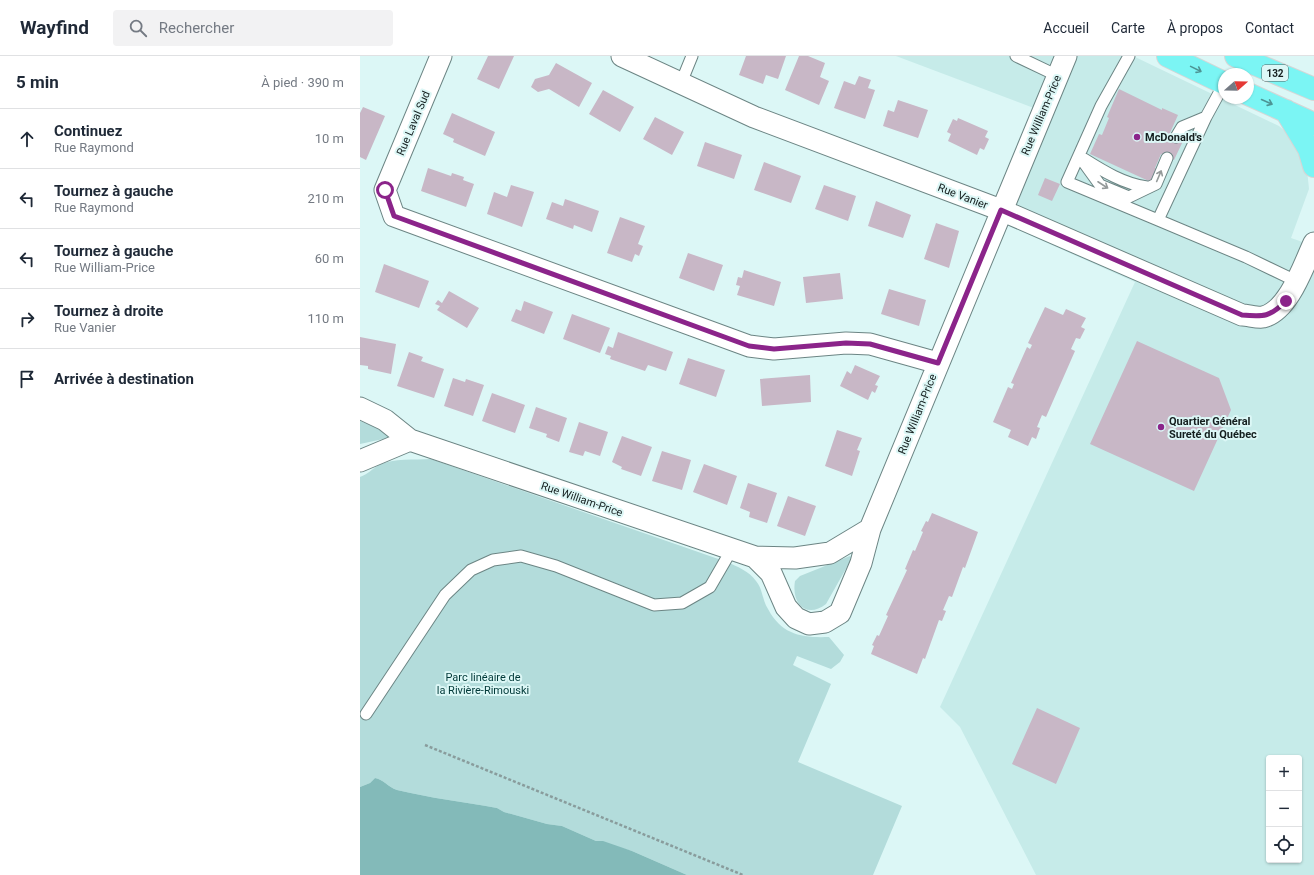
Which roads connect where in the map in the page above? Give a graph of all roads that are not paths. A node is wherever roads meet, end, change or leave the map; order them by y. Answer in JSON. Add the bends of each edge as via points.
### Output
{"nodes":[{"id":1,"x":441,"y":56,"type":"edge"},
{"id":2,"x":622,"y":56,"type":"edge"},
{"id":3,"x":692,"y":56,"type":"edge"},
{"id":4,"x":1016,"y":56,"type":"edge"},
{"id":5,"x":1066,"y":56,"type":"edge"},
{"id":6,"x":1129,"y":56,"type":"edge"},
{"id":7,"x":1168,"y":56,"type":"edge"},
{"id":8,"x":1236,"y":56,"type":"edge"},
{"id":9,"x":1058,"y":76,"type":"junction"},
{"id":10,"x":1218,"y":80,"type":"edge"},
{"id":11,"x":681,"y":83,"type":"junction"},
{"id":12,"x":1314,"y":89,"type":"edge"},
{"id":13,"x":1218,"y":94,"type":"edge"},
{"id":14,"x":1254,"y":97,"type":"edge"},
{"id":15,"x":1286,"y":111,"type":"junction"},
{"id":16,"x":1206,"y":117,"type":"junction"},
{"id":17,"x":1314,"y":124,"type":"edge"},
{"id":18,"x":1176,"y":137,"type":"dead end"},
{"id":19,"x":1079,"y":156,"type":"junction"},
{"id":20,"x":1167,"y":158,"type":"dead end"},
{"id":21,"x":1314,"y":166,"type":"edge"},
{"id":22,"x":1001,"y":210,"type":"junction"},
{"id":23,"x":1158,"y":220,"type":"junction"},
{"id":24,"x":1314,"y":243,"type":"edge"},
{"id":25,"x":1304,"y":275,"type":"edge"},
{"id":26,"x":938,"y":363,"type":"junction"},
{"id":27,"x":360,"y":408,"type":"edge"},
{"id":28,"x":410,"y":440,"type":"junction"},
{"id":29,"x":360,"y":461,"type":"edge"},
{"id":30,"x":870,"y":529,"type":"junction"},
{"id":31,"x":732,"y":549,"type":"junction"},
{"id":32,"x":754,"y":557,"type":"junction"},
{"id":33,"x":366,"y":714,"type":"dead end"}],
"edges":[{"from":1,"to":26,"type":"street","name":"Rue Laval Sud","via":[[385,190],[394,216],[749,346],[774,349],[846,343],[870,344]]},
{"from":2,"to":11,"type":"street","name":"Rue Vanier"},
{"from":3,"to":11,"type":"lane"},
{"from":4,"to":9,"type":"lane"},
{"from":5,"to":9,"type":"street","name":"Rue William-Price"},
{"from":6,"to":19,"type":"lane","via":[[1101,106]]},
{"from":7,"to":10,"type":"main road","one_way":true},
{"from":8,"to":12,"type":"main road","number":"132"},
{"from":9,"to":22,"type":"street","name":"Rue William-Price"},
{"from":11,"to":22,"type":"street","name":"Rue Vanier","via":[[754,117]]},
{"from":13,"to":16,"type":"lane"},
{"from":14,"to":15,"type":"main road","one_way":true},
{"from":15,"to":17,"type":"main road"},
{"from":15,"to":21,"type":"main road","via":[[1309,149]]},
{"from":16,"to":18,"type":"lane","via":[[1182,127]]},
{"from":16,"to":23,"type":"lane"},
{"from":19,"to":20,"type":"lane","one_way":true,"via":[[1100,185],[1129,197],[1156,184]]},
{"from":19,"to":23,"type":"lane","via":[[1067,182]]},
{"from":22,"to":25,"type":"street","name":"Rue Vanier","via":[[1242,315],[1263,317],[1276,311]]},
{"from":22,"to":26,"type":"street","name":"Rue William-Price"},
{"from":23,"to":25,"type":"lane","via":[[1246,257]]},
{"from":24,"to":25,"type":"street","name":"Rue Vanier"},
{"from":26,"to":30,"type":"street","name":"Rue William-Price"},
{"from":27,"to":28,"type":"street","name":"Rue William-Price","via":[[385,420]]},
{"from":28,"to":29,"type":"street"},
{"from":28,"to":31,"type":"street","name":"Rue William-Price"},
{"from":30,"to":32,"type":"street","name":"Rue William-Price","via":[[830,553],[795,558]]},
{"from":30,"to":32,"type":"street","name":"Rue William-Price","via":[[840,614],[825,622],[809,624],[796,618],[786,607],[771,573]]},
{"from":31,"to":32,"type":"street","name":"Rue William-Price"},
{"from":31,"to":33,"type":"lane","via":[[710,586],[682,603],[654,605],[556,566],[520,556],[494,560],[471,570],[445,595]]}]}
